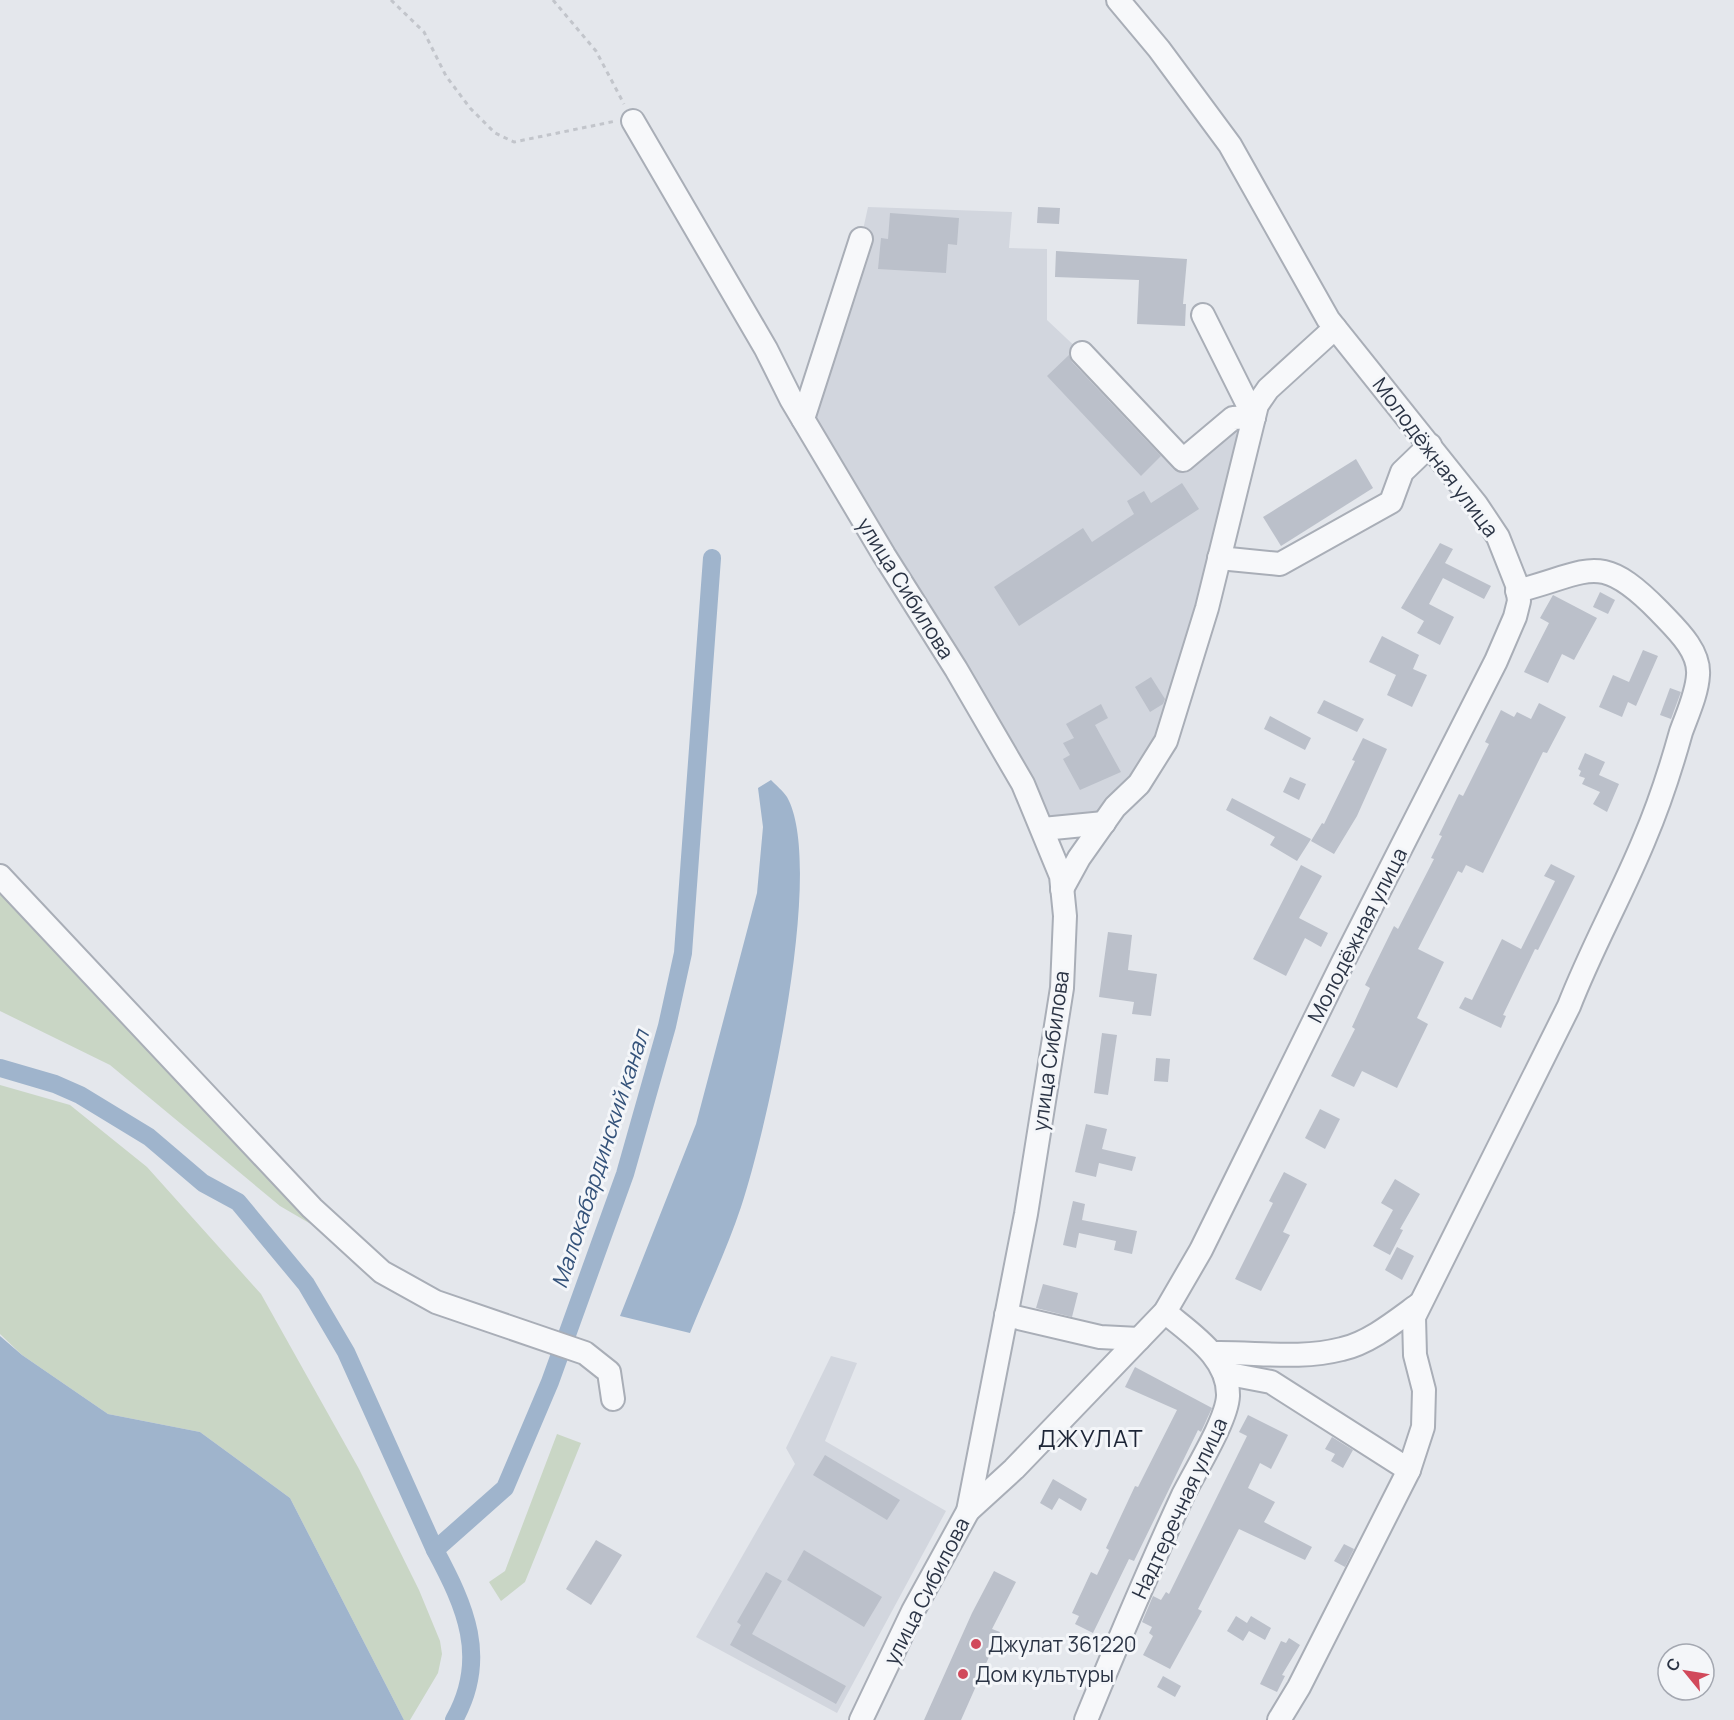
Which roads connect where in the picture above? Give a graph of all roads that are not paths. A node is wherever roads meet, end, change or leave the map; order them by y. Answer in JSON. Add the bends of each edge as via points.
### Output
{"nodes":[{"id":1,"x":1118,"y":0,"type":"edge"},
{"id":2,"x":633,"y":121,"type":"road end"},
{"id":3,"x":861,"y":239,"type":"dead end"},
{"id":4,"x":1203,"y":315,"type":"dead end"},
{"id":5,"x":1335,"y":328,"type":"junction"},
{"id":6,"x":1082,"y":353,"type":"dead end"},
{"id":7,"x":1254,"y":417,"type":"junction"},
{"id":8,"x":803,"y":419,"type":"junction"},
{"id":9,"x":1430,"y":446,"type":"junction"},
{"id":10,"x":1220,"y":558,"type":"junction"},
{"id":11,"x":1517,"y":591,"type":"junction"},
{"id":12,"x":1104,"y":822,"type":"junction"},
{"id":13,"x":1043,"y":829,"type":"junction"},
{"id":14,"x":0,"y":876,"type":"edge"},
{"id":15,"x":1062,"y":889,"type":"junction"},
{"id":16,"x":1418,"y":1305,"type":"junction"},
{"id":17,"x":1165,"y":1312,"type":"junction"},
{"id":18,"x":1006,"y":1315,"type":"junction"},
{"id":19,"x":1139,"y":1339,"type":"junction"},
{"id":20,"x":1213,"y":1353,"type":"junction"},
{"id":21,"x":1224,"y":1373,"type":"junction"},
{"id":22,"x":613,"y":1399,"type":"dead end"},
{"id":23,"x":1409,"y":1470,"type":"junction"},
{"id":24,"x":968,"y":1511,"type":"junction"},
{"id":25,"x":861,"y":1720,"type":"edge"},
{"id":26,"x":1086,"y":1720,"type":"edge"},
{"id":27,"x":1279,"y":1720,"type":"edge"}],
"edges":[{"from":1,"to":5,"type":"street","name":"Молодёжная улица","via":[[1230,145]]},
{"from":2,"to":8,"type":"street","name":"улица Сибилова"},
{"from":3,"to":8,"type":"street"},
{"from":4,"to":7,"type":"street"},
{"from":5,"to":7,"type":"street","via":[[1268,389]]},
{"from":5,"to":9,"type":"street","name":"Молодёжная улица"},
{"from":6,"to":7,"type":"street","via":[[1183,460],[1233,418]]},
{"from":7,"to":10,"type":"street"},
{"from":8,"to":13,"type":"street","name":"улица Сибилова","via":[[962,679],[1023,784]]},
{"from":9,"to":10,"type":"street","via":[[1402,472],[1391,502],[1280,564]]},
{"from":9,"to":11,"type":"street","name":"Молодёжная улица","via":[[1498,537]]},
{"from":10,"to":12,"type":"street","via":[[1166,741],[1139,784]]},
{"from":11,"to":16,"type":"street","via":[[1598,568],[1619,575],[1680,632],[1695,655],[1698,675],[1645,840],[1569,1006]]},
{"from":11,"to":17,"type":"street","name":"Молодёжная улица","via":[[1515,617],[1496,661],[1201,1250]]},
{"from":12,"to":13,"type":"street"},
{"from":12,"to":15,"type":"street"},
{"from":13,"to":15,"type":"street","name":"улица Сибилова"},
{"from":14,"to":22,"type":"street","via":[[312,1208],[382,1272],[435,1302],[585,1353],[609,1372]]},
{"from":15,"to":18,"type":"street","name":"улица Сибилова","via":[[1062,988]]},
{"from":16,"to":20,"type":"street","via":[[1344,1349],[1294,1356]]},
{"from":16,"to":23,"type":"street","via":[[1414,1317],[1415,1354],[1424,1390],[1423,1426]]},
{"from":17,"to":19,"type":"street","name":"Молодёжная улица"},
{"from":17,"to":20,"type":"street","name":"Надтеречная улица"},
{"from":18,"to":19,"type":"street","via":[[1100,1337]]},
{"from":18,"to":24,"type":"street","name":"улица Сибилова"},
{"from":19,"to":24,"type":"street","name":"Молодёжная улица","via":[[1014,1469]]},
{"from":20,"to":21,"type":"street","name":"Надтеречная улица"},
{"from":21,"to":23,"type":"street","via":[[1271,1382]]},
{"from":21,"to":26,"type":"street","name":"Надтеречная улица","via":[[1228,1396],[1224,1413],[1184,1494]]},
{"from":23,"to":27,"type":"street"},
{"from":24,"to":25,"type":"street","name":"улица Сибилова","via":[[913,1611]]}]}
